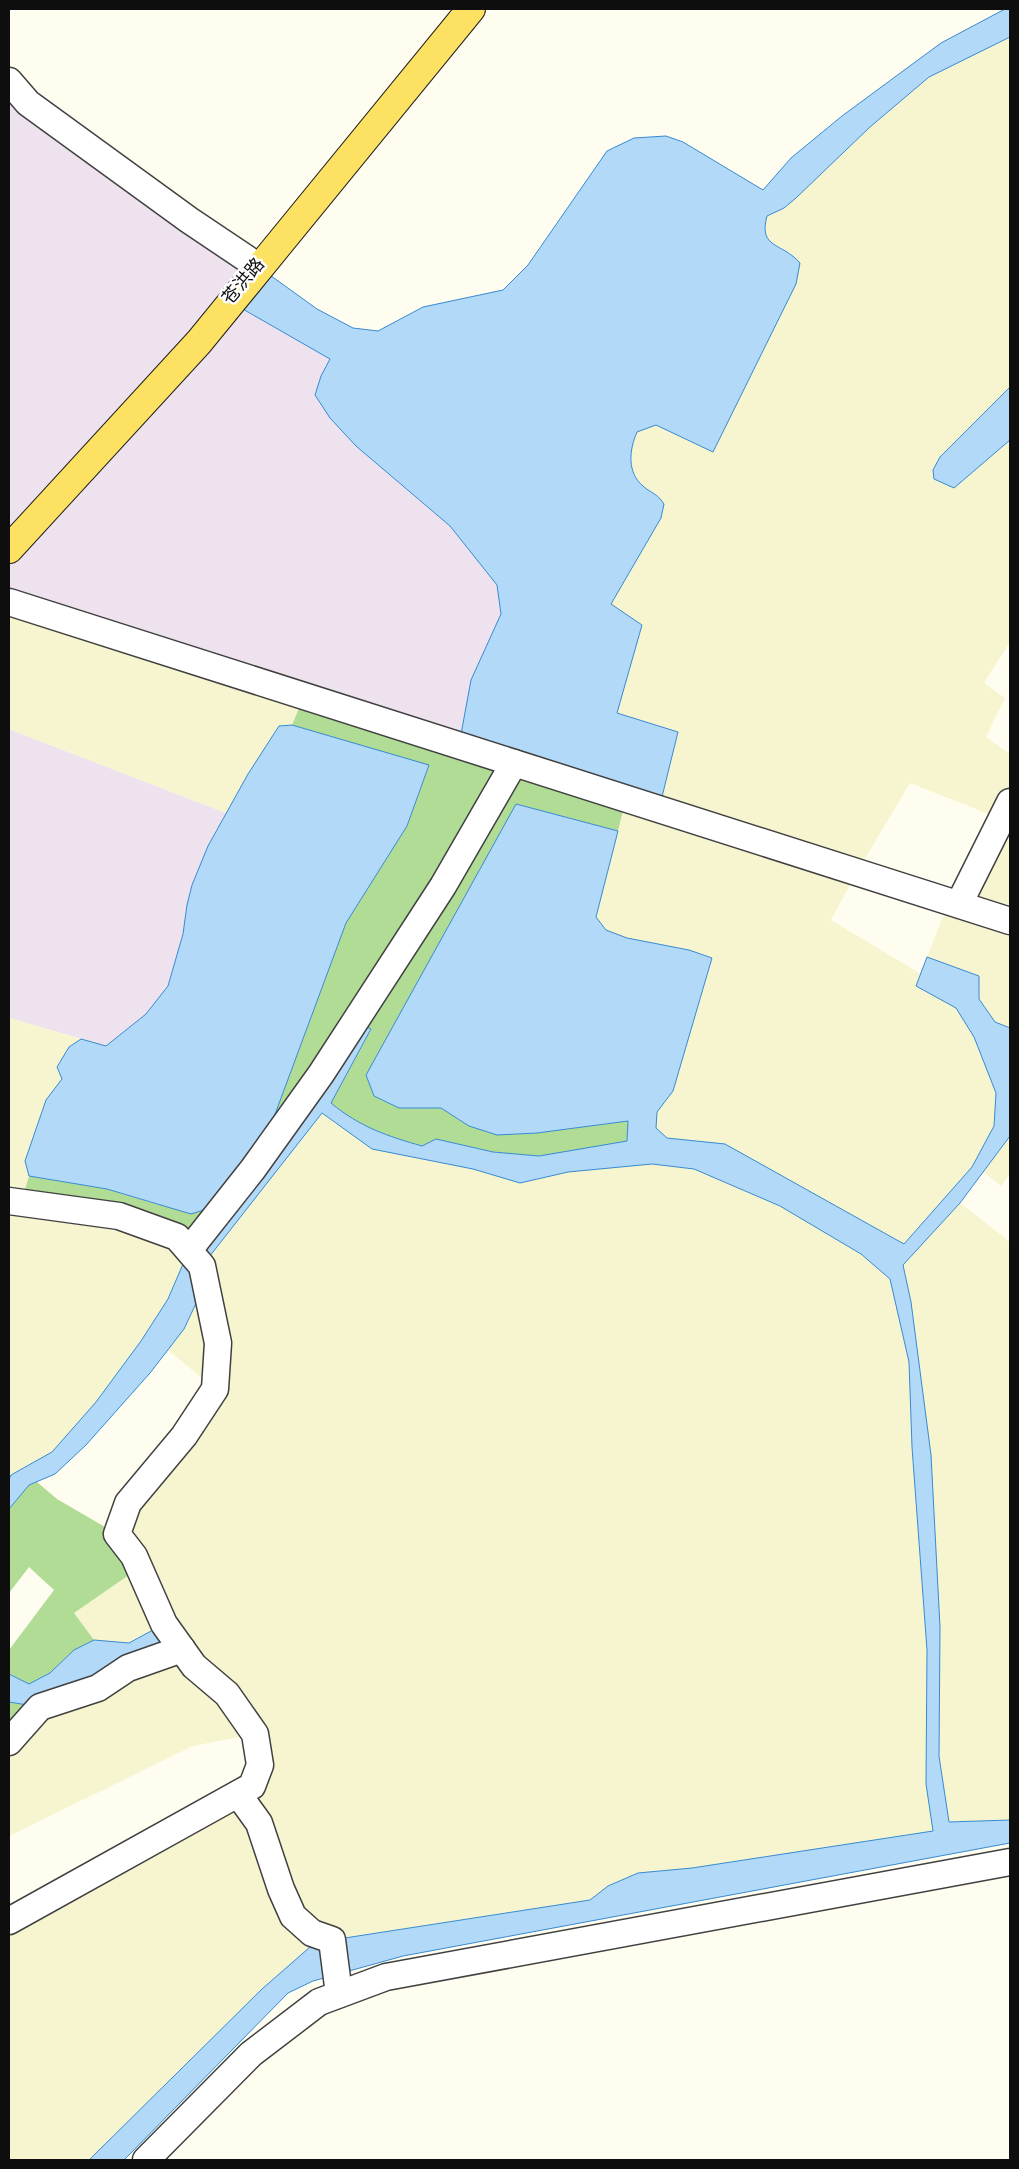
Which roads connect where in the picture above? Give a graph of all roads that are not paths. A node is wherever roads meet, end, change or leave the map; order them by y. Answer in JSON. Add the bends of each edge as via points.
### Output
{"nodes":[{"id":1,"x":465,"y":9,"type":"edge"},
{"id":2,"x":471,"y":9,"type":"edge"},
{"id":3,"x":9,"y":81,"type":"edge"},
{"id":4,"x":256,"y":266,"type":"junction"},
{"id":5,"x":9,"y":543,"type":"edge"},
{"id":6,"x":9,"y":549,"type":"edge"},
{"id":7,"x":9,"y":602,"type":"edge"},
{"id":8,"x":514,"y":763,"type":"junction"},
{"id":9,"x":1010,"y":802,"type":"edge"},
{"id":10,"x":959,"y":904,"type":"junction"},
{"id":11,"x":1010,"y":920,"type":"edge"},
{"id":12,"x":9,"y":1201,"type":"edge"},
{"id":13,"x":189,"y":1250,"type":"junction"},
{"id":14,"x":182,"y":1649,"type":"junction"},
{"id":15,"x":9,"y":1742,"type":"edge"},
{"id":16,"x":238,"y":1794,"type":"junction"},
{"id":17,"x":1010,"y":1862,"type":"edge"},
{"id":18,"x":9,"y":1921,"type":"edge"},
{"id":19,"x":339,"y":1994,"type":"junction"},
{"id":20,"x":146,"y":2160,"type":"edge"}],
"edges":[{"from":1,"to":4,"type":"main road","name":"苍洪路"},
{"from":2,"to":6,"type":"main road","via":[[199,342]]},
{"from":3,"to":4,"type":"street","via":[[28,103]]},
{"from":4,"to":5,"type":"main road","name":"苍洪路","via":[[181,356]]},
{"from":7,"to":8,"type":"street"},
{"from":8,"to":10,"type":"street"},
{"from":8,"to":13,"type":"street","via":[[443,886],[321,1074],[254,1169]]},
{"from":9,"to":10,"type":"street"},
{"from":10,"to":11,"type":"street"},
{"from":12,"to":13,"type":"street","via":[[119,1216],[178,1237]]},
{"from":13,"to":14,"type":"street","via":[[202,1266],[218,1343],[214,1389],[184,1436],[128,1503],[117,1534],[134,1556],[164,1624]]},
{"from":14,"to":15,"type":"street","via":[[128,1668],[98,1688],[40,1707]]},
{"from":14,"to":16,"type":"street","via":[[194,1666],[227,1694],[255,1734],[260,1765],[252,1786]]},
{"from":16,"to":18,"type":"street"},
{"from":16,"to":19,"type":"street","via":[[259,1823],[293,1916],[312,1933],[332,1940]]},
{"from":17,"to":19,"type":"street","via":[[386,1977]]},
{"from":19,"to":20,"type":"street","via":[[319,2002],[251,2054]]}]}
